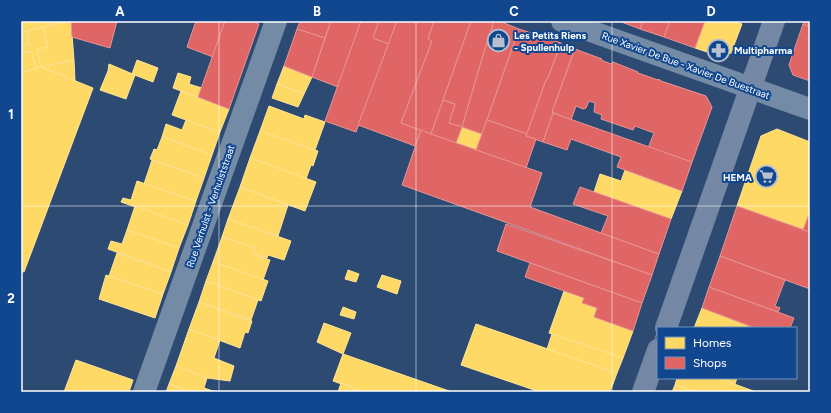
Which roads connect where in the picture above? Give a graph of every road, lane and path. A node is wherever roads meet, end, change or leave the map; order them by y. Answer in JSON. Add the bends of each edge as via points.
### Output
{"nodes":[{"id":1,"x":276,"y":21,"type":"edge"},
{"id":2,"x":562,"y":21,"type":"edge"},
{"id":3,"x":774,"y":21,"type":"edge"},
{"id":4,"x":750,"y":88,"type":"junction"},
{"id":5,"x":810,"y":109,"type":"edge"},
{"id":6,"x":666,"y":327,"type":"edge"},
{"id":7,"x":657,"y":353,"type":"edge"},
{"id":8,"x":144,"y":392,"type":"edge"},
{"id":9,"x":643,"y":392,"type":"edge"}],
"edges":[{"from":1,"to":8,"type":"street","name":"Rue Verhulst - Verhulststraat"},
{"from":2,"to":4,"type":"street","name":"Rue Xavier De Bue - Xavier De Buestraat"},
{"from":3,"to":4,"type":"main road"},
{"from":4,"to":5,"type":"street","name":"Rue Xavier De Bue - Xavier De Buestraat"},
{"from":4,"to":6,"type":"main road"},
{"from":7,"to":9,"type":"main road"}]}
